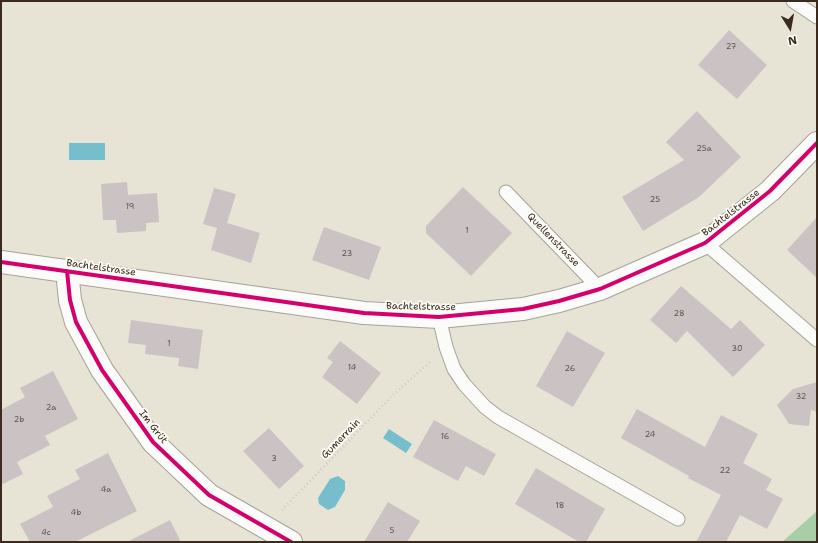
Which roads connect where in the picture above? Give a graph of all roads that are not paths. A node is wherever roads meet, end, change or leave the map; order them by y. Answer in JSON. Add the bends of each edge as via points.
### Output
{"nodes":[{"id":1,"x":793,"y":1,"type":"edge"},
{"id":2,"x":817,"y":17,"type":"edge"},
{"id":3,"x":817,"y":143,"type":"edge"},
{"id":4,"x":506,"y":192,"type":"dead end"},
{"id":5,"x":706,"y":243,"type":"junction"},
{"id":6,"x":1,"y":262,"type":"edge"},
{"id":7,"x":67,"y":271,"type":"junction"},
{"id":8,"x":600,"y":289,"type":"junction"},
{"id":9,"x":439,"y":317,"type":"junction"},
{"id":10,"x":817,"y":340,"type":"edge"},
{"id":11,"x":678,"y":519,"type":"dead end"},
{"id":12,"x":291,"y":542,"type":"edge"}],
"edges":[{"from":1,"to":2,"type":"lane"},
{"from":3,"to":5,"type":"street","name":"Bachtelstrasse","via":[[770,191]]},
{"from":4,"to":8,"type":"lane","name":"Quellenstrasse"},
{"from":5,"to":8,"type":"street","name":"Bachtelstrasse"},
{"from":5,"to":10,"type":"lane","name":"Bachtelstrasse"},
{"from":6,"to":7,"type":"street","name":"Bachtelstrasse"},
{"from":7,"to":9,"type":"street","name":"Bachtelstrasse","via":[[364,313]]},
{"from":7,"to":12,"type":"street","name":"Im Grüt","via":[[70,300],[76,322],[102,370],[153,442],[209,495]]},
{"from":8,"to":9,"type":"street","name":"Bachtelstrasse","via":[[559,302],[523,309]]},
{"from":9,"to":11,"type":"lane","name":"Bachtelstrasse","via":[[454,369],[485,407],[498,417]]}]}
